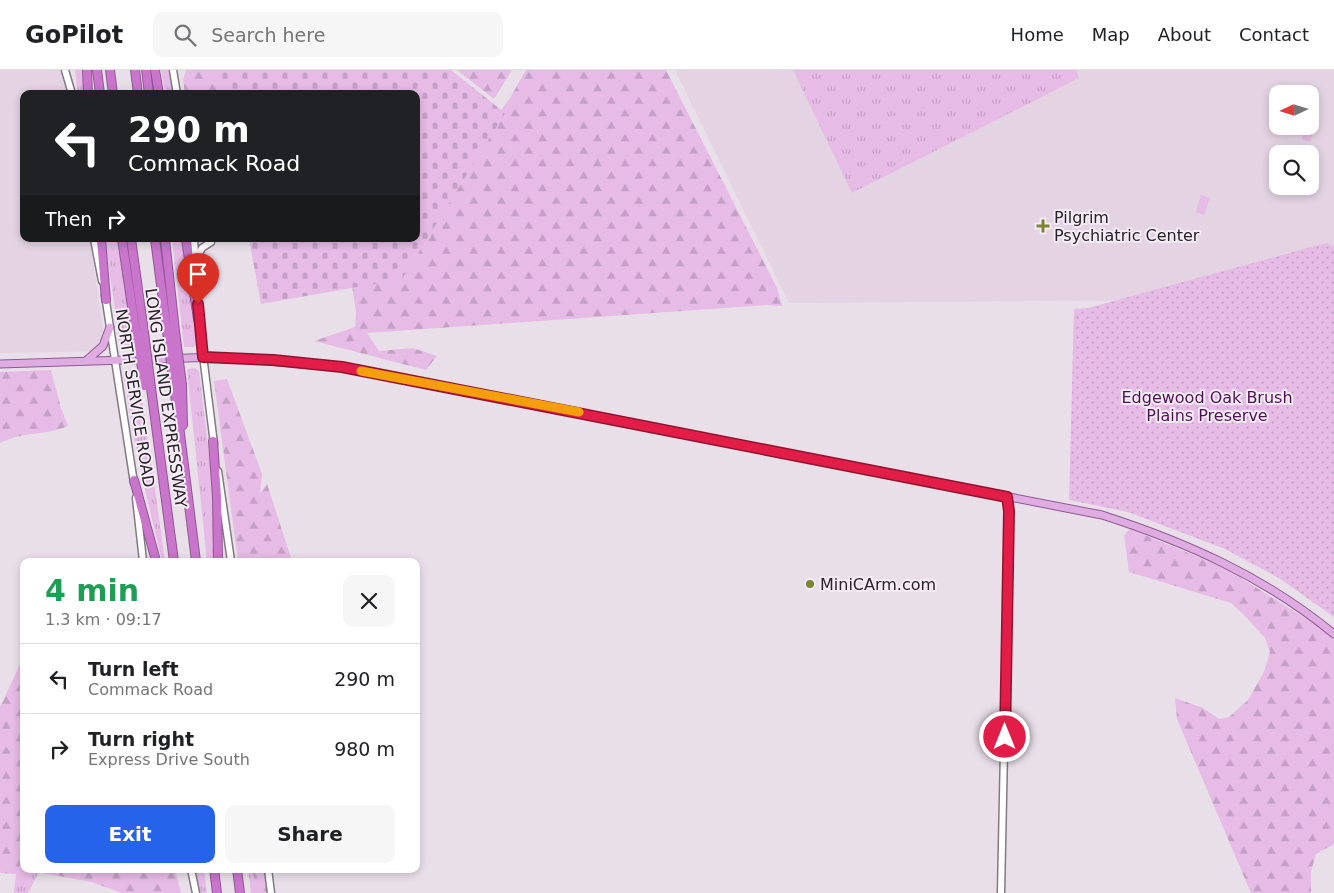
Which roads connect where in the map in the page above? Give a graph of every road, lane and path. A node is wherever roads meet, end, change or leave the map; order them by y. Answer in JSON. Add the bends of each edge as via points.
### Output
{"nodes":[{"id":1,"x":65,"y":70,"type":"edge"},
{"id":2,"x":69,"y":70,"type":"edge"},
{"id":3,"x":87,"y":70,"type":"edge"},
{"id":4,"x":97,"y":70,"type":"edge"},
{"id":5,"x":110,"y":70,"type":"edge"},
{"id":6,"x":135,"y":70,"type":"edge"},
{"id":7,"x":146,"y":70,"type":"edge"},
{"id":8,"x":155,"y":70,"type":"edge"},
{"id":9,"x":173,"y":70,"type":"edge"},
{"id":10,"x":71,"y":90,"type":"edge"},
{"id":11,"x":72,"y":90,"type":"edge"},
{"id":12,"x":88,"y":90,"type":"edge"},
{"id":13,"x":100,"y":90,"type":"edge"},
{"id":14,"x":112,"y":90,"type":"edge"},
{"id":15,"x":138,"y":90,"type":"edge"},
{"id":16,"x":148,"y":90,"type":"edge"},
{"id":17,"x":158,"y":90,"type":"edge"},
{"id":18,"x":176,"y":90,"type":"edge"},
{"id":19,"x":95,"y":242,"type":"edge"},
{"id":20,"x":101,"y":242,"type":"edge"},
{"id":21,"x":123,"y":242,"type":"edge"},
{"id":22,"x":132,"y":242,"type":"edge"},
{"id":23,"x":155,"y":242,"type":"edge"},
{"id":24,"x":165,"y":242,"type":"edge"},
{"id":25,"x":186,"y":242,"type":"edge"},
{"id":26,"x":194,"y":242,"type":"edge"},
{"id":27,"x":211,"y":242,"type":"edge"},
{"id":28,"x":196,"y":260,"type":"junction"},
{"id":29,"x":106,"y":300,"type":"junction"},
{"id":30,"x":198,"y":319,"type":"junction"},
{"id":31,"x":110,"y":327,"type":"junction"},
{"id":32,"x":140,"y":332,"type":"junction"},
{"id":33,"x":203,"y":357,"type":"junction"},
{"id":34,"x":115,"y":359,"type":"junction"},
{"id":35,"x":87,"y":360,"type":"junction"},
{"id":36,"x":0,"y":364,"type":"edge"},
{"id":37,"x":178,"y":386,"type":"junction"},
{"id":38,"x":213,"y":441,"type":"junction"},
{"id":39,"x":134,"y":480,"type":"junction"},
{"id":40,"x":1007,"y":497,"type":"junction"},
{"id":41,"x":143,"y":558,"type":"edge"},
{"id":42,"x":155,"y":558,"type":"edge"},
{"id":43,"x":174,"y":558,"type":"edge"},
{"id":44,"x":196,"y":558,"type":"edge"},
{"id":45,"x":218,"y":558,"type":"edge"},
{"id":46,"x":231,"y":558,"type":"edge"},
{"id":47,"x":1334,"y":634,"type":"edge"},
{"id":48,"x":192,"y":873,"type":"edge"},
{"id":49,"x":214,"y":873,"type":"edge"},
{"id":50,"x":237,"y":873,"type":"edge"},
{"id":51,"x":269,"y":873,"type":"edge"},
{"id":52,"x":196,"y":893,"type":"edge"},
{"id":53,"x":217,"y":893,"type":"edge"},
{"id":54,"x":240,"y":893,"type":"edge"},
{"id":55,"x":272,"y":893,"type":"edge"},
{"id":56,"x":1001,"y":893,"type":"edge"}],
"edges":[{"from":1,"to":10,"type":"main road"},
{"from":2,"to":11,"type":"main road"},
{"from":3,"to":12,"type":"highway"},
{"from":4,"to":13,"type":"highway"},
{"from":5,"to":14,"type":"highway"},
{"from":6,"to":15,"type":"highway"},
{"from":7,"to":16,"type":"highway"},
{"from":8,"to":17,"type":"highway"},
{"from":9,"to":18,"type":"main road"},
{"from":19,"to":29,"type":"main road","name":"NORTH SERVICE ROAD"},
{"from":20,"to":29,"type":"highway"},
{"from":21,"to":32,"type":"highway"},
{"from":22,"to":32,"type":"highway","name":"LONG ISLAND EXPRESSWAY"},
{"from":23,"to":37,"type":"highway","name":"LONG ISLAND EXPRESSWAY","bridge":true},
{"from":24,"to":37,"type":"highway","bridge":true},
{"from":25,"to":30,"type":"highway"},
{"from":26,"to":28,"type":"main road"},
{"from":27,"to":28,"type":"main road","via":[[201,250]]},
{"from":28,"to":30,"type":"main road"},
{"from":29,"to":31,"type":"main road","name":"NORTH SERVICE ROAD"},
{"from":30,"to":33,"type":"main road"},
{"from":31,"to":34,"type":"main road","name":"NORTH SERVICE ROAD"},
{"from":31,"to":35,"type":"main road","via":[[103,346]]},
{"from":32,"to":43,"type":"highway","name":"LONG ISLAND EXPRESSWAY","bridge":true},
{"from":33,"to":34,"type":"main road"},
{"from":33,"to":38,"type":"main road"},
{"from":33,"to":40,"type":"main road","via":[[342,367]]},
{"from":34,"to":35,"type":"main road"},
{"from":34,"to":39,"type":"main road","name":"NORTH SERVICE ROAD"},
{"from":35,"to":36,"type":"main road"},
{"from":37,"to":44,"type":"highway","name":"LONG ISLAND EXPRESSWAY"},
{"from":38,"to":45,"type":"highway"},
{"from":38,"to":46,"type":"main road"},
{"from":39,"to":41,"type":"main road","name":"NORTH SERVICE ROAD"},
{"from":39,"to":42,"type":"highway"},
{"from":40,"to":47,"type":"main road","via":[[1102,515],[1183,544],[1254,578]]},
{"from":40,"to":56,"type":"main road"},
{"from":48,"to":52,"type":"main road"},
{"from":49,"to":53,"type":"highway"},
{"from":50,"to":54,"type":"highway"},
{"from":51,"to":55,"type":"main road"}]}
